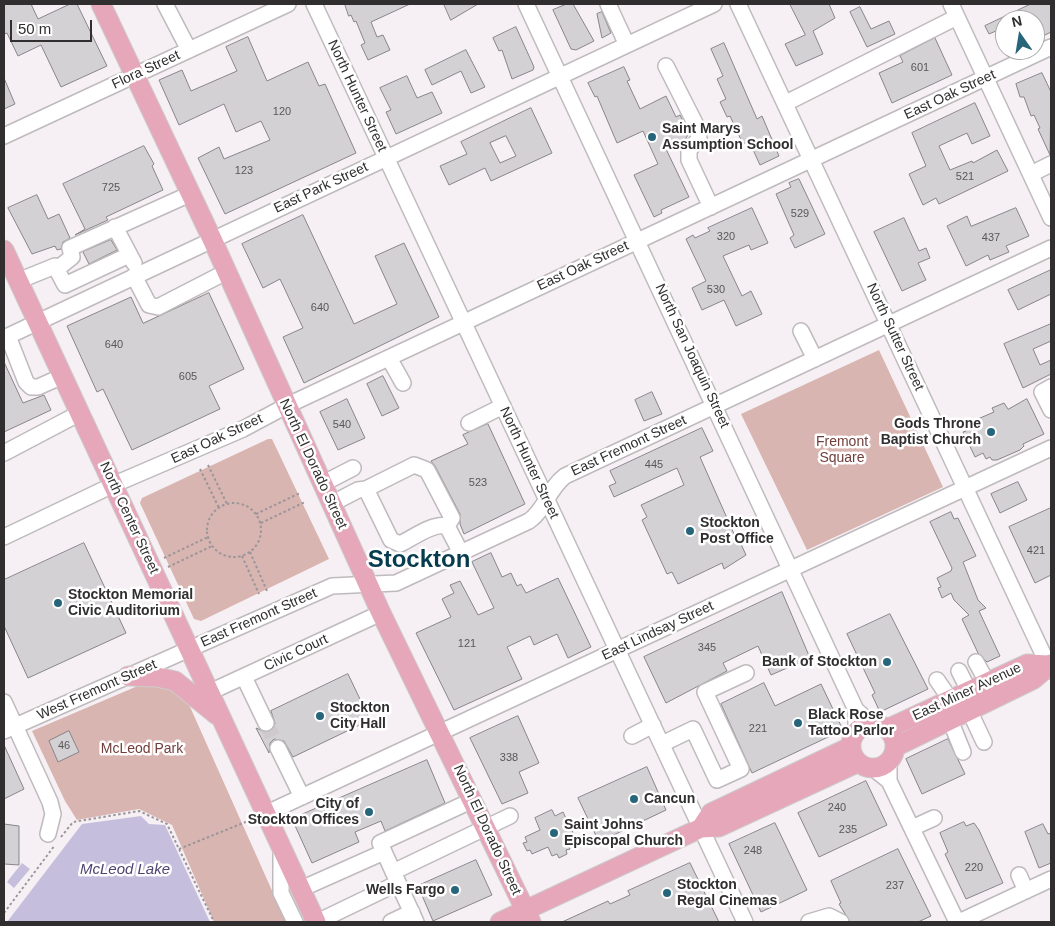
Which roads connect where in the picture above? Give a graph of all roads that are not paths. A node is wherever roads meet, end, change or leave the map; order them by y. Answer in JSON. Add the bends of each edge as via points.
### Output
{"nodes":[{"id":1,"x":101,"y":4,"type":"edge"},
{"id":2,"x":165,"y":4,"type":"edge"},
{"id":3,"x":288,"y":4,"type":"edge"},
{"id":4,"x":314,"y":4,"type":"edge"},
{"id":5,"x":526,"y":4,"type":"edge"},
{"id":6,"x":608,"y":4,"type":"edge"},
{"id":7,"x":714,"y":4,"type":"edge"},
{"id":8,"x":738,"y":4,"type":"edge"},
{"id":9,"x":954,"y":11,"type":"edge"},
{"id":10,"x":627,"y":45,"type":"junction"},
{"id":11,"x":1051,"y":47,"type":"edge"},
{"id":12,"x":190,"y":50,"type":"junction"},
{"id":13,"x":666,"y":66,"type":"dead end"},
{"id":14,"x":135,"y":75,"type":"junction"},
{"id":15,"x":560,"y":77,"type":"junction"},
{"id":16,"x":986,"y":78,"type":"junction"},
{"id":17,"x":786,"y":103,"type":"junction"},
{"id":18,"x":4,"y":136,"type":"edge"},
{"id":19,"x":386,"y":158,"type":"junction"},
{"id":20,"x":812,"y":160,"type":"junction"},
{"id":21,"x":1051,"y":164,"type":"edge"},
{"id":22,"x":1031,"y":174,"type":"junction"},
{"id":23,"x":190,"y":194,"type":"junction"},
{"id":24,"x":711,"y":207,"type":"junction"},
{"id":25,"x":1051,"y":218,"type":"edge"},
{"id":26,"x":116,"y":227,"type":"junction"},
{"id":27,"x":212,"y":239,"type":"junction"},
{"id":28,"x":638,"y":241,"type":"junction"},
{"id":29,"x":1051,"y":248,"type":"edge"},
{"id":30,"x":4,"y":250,"type":"edge"},
{"id":31,"x":129,"y":254,"type":"junction"},
{"id":32,"x":56,"y":267,"type":"junction"},
{"id":33,"x":226,"y":272,"type":"junction"},
{"id":34,"x":137,"y":274,"type":"junction"},
{"id":35,"x":18,"y":281,"type":"junction"},
{"id":36,"x":65,"y":285,"type":"junction"},
{"id":37,"x":75,"y":304,"type":"junction"},
{"id":38,"x":37,"y":322,"type":"junction"},
{"id":39,"x":464,"y":323,"type":"junction"},
{"id":40,"x":888,"y":324,"type":"junction"},
{"id":41,"x":801,"y":331,"type":"dead end"},
{"id":42,"x":6,"y":337,"type":"edge"},
{"id":43,"x":389,"y":358,"type":"junction"},
{"id":44,"x":815,"y":359,"type":"junction"},
{"id":45,"x":63,"y":376,"type":"junction"},
{"id":46,"x":403,"y":383,"type":"dead end"},
{"id":47,"x":1051,"y":387,"type":"edge"},
{"id":48,"x":286,"y":406,"type":"junction"},
{"id":49,"x":503,"y":406,"type":"junction"},
{"id":50,"x":715,"y":406,"type":"junction"},
{"id":51,"x":1051,"y":410,"type":"edge"},
{"id":52,"x":80,"y":413,"type":"junction"},
{"id":53,"x":469,"y":423,"type":"dead end"},
{"id":54,"x":1051,"y":448,"type":"edge"},
{"id":55,"x":4,"y":453,"type":"edge"},
{"id":56,"x":353,"y":468,"type":"dead end"},
{"id":57,"x":115,"y":484,"type":"junction"},
{"id":58,"x":322,"y":484,"type":"junction"},
{"id":59,"x":965,"y":488,"type":"junction"},
{"id":60,"x":366,"y":489,"type":"junction"},
{"id":61,"x":546,"y":499,"type":"junction"},
{"id":62,"x":331,"y":504,"type":"junction"},
{"id":63,"x":447,"y":526,"type":"junction"},
{"id":64,"x":4,"y":537,"type":"edge"},
{"id":65,"x":461,"y":553,"type":"junction"},
{"id":66,"x":792,"y":569,"type":"junction"},
{"id":67,"x":368,"y":584,"type":"junction"},
{"id":68,"x":381,"y":613,"type":"junction"},
{"id":69,"x":190,"y":649,"type":"junction"},
{"id":70,"x":618,"y":650,"type":"junction"},
{"id":71,"x":976,"y":662,"type":"dead end"},
{"id":72,"x":1050,"y":667,"type":"edge"},
{"id":73,"x":959,"y":671,"type":"dead end"},
{"id":74,"x":746,"y":673,"type":"dead end"},
{"id":75,"x":128,"y":676,"type":"junction"},
{"id":76,"x":244,"y":677,"type":"junction"},
{"id":77,"x":936,"y":680,"type":"dead end"},
{"id":78,"x":987,"y":682,"type":"junction"},
{"id":79,"x":969,"y":690,"type":"junction"},
{"id":80,"x":210,"y":692,"type":"junction"},
{"id":81,"x":4,"y":702,"type":"edge"},
{"id":82,"x":950,"y":710,"type":"junction"},
{"id":83,"x":969,"y":710,"type":"junction"},
{"id":84,"x":222,"y":718,"type":"junction"},
{"id":85,"x":717,"y":718,"type":"junction"},
{"id":86,"x":266,"y":723,"type":"tunnel mouth"},
{"id":87,"x":653,"y":725,"type":"junction"},
{"id":88,"x":9,"y":728,"type":"edge"},
{"id":89,"x":692,"y":730,"type":"junction"},
{"id":90,"x":441,"y":732,"type":"junction"},
{"id":91,"x":632,"y":736,"type":"dead end"},
{"id":92,"x":984,"y":742,"type":"dead end"},
{"id":93,"x":662,"y":744,"type":"junction"},
{"id":94,"x":873,"y":747,"type":"junction"},
{"id":95,"x":278,"y":748,"type":"tunnel mouth"},
{"id":96,"x":963,"y":752,"type":"dead end"},
{"id":97,"x":302,"y":797,"type":"junction"},
{"id":98,"x":473,"y":800,"type":"junction"},
{"id":99,"x":266,"y":814,"type":"junction"},
{"id":100,"x":510,"y":816,"type":"dead end"},
{"id":101,"x":934,"y":818,"type":"dead end"},
{"id":102,"x":486,"y":828,"type":"junction"},
{"id":103,"x":701,"y":828,"type":"junction"},
{"id":104,"x":912,"y":828,"type":"junction"},
{"id":105,"x":55,"y":839,"type":"road end"},
{"id":106,"x":281,"y":847,"type":"junction"},
{"id":107,"x":384,"y":852,"type":"junction"},
{"id":108,"x":1019,"y":875,"type":"dead end"},
{"id":109,"x":396,"y":878,"type":"junction"},
{"id":110,"x":1051,"y":879,"type":"edge"},
{"id":111,"x":301,"y":889,"type":"junction"},
{"id":112,"x":1026,"y":891,"type":"junction"},
{"id":113,"x":344,"y":916,"type":"edge"},
{"id":114,"x":528,"y":916,"type":"edge"},
{"id":115,"x":414,"y":917,"type":"edge"},
{"id":116,"x":295,"y":922,"type":"edge"},
{"id":117,"x":316,"y":922,"type":"edge"},
{"id":118,"x":391,"y":922,"type":"edge"},
{"id":119,"x":500,"y":922,"type":"edge"},
{"id":120,"x":745,"y":922,"type":"edge"},
{"id":121,"x":809,"y":922,"type":"edge"},
{"id":122,"x":841,"y":922,"type":"edge"},
{"id":123,"x":958,"y":922,"type":"edge"}],
"edges":[{"from":1,"to":14,"type":"main road","name":"North El Dorado Street"},
{"from":2,"to":12,"type":"street"},
{"from":3,"to":12,"type":"street","name":"Flora Street"},
{"from":4,"to":19,"type":"street","name":"North Hunter Street"},
{"from":5,"to":15,"type":"street","name":"North San Joaquin Street"},
{"from":6,"to":10,"type":"street"},
{"from":7,"to":10,"type":"street","name":"East Park Street"},
{"from":8,"to":17,"type":"street","name":"North Sutter Street"},
{"from":9,"to":16,"type":"street"},
{"from":9,"to":17,"type":"street"},
{"from":10,"to":15,"type":"street","name":"East Park Street"},
{"from":11,"to":16,"type":"street","name":"East Oak Street"},
{"from":12,"to":14,"type":"street","name":"Flora Street"},
{"from":13,"to":24,"type":"street","via":[[698,130],[699,139],[689,150],[689,160]]},
{"from":14,"to":18,"type":"street","name":"Flora Street"},
{"from":14,"to":23,"type":"main road","name":"North El Dorado Street"},
{"from":15,"to":19,"type":"street","name":"East Park Street"},
{"from":15,"to":28,"type":"street","name":"North San Joaquin Street"},
{"from":16,"to":20,"type":"street","name":"East Oak Street"},
{"from":16,"to":22,"type":"street"},
{"from":17,"to":20,"type":"street","name":"North Sutter Street"},
{"from":19,"to":27,"type":"street","name":"East Park Street"},
{"from":19,"to":39,"type":"street","name":"North Hunter Street"},
{"from":20,"to":24,"type":"street","name":"East Oak Street"},
{"from":20,"to":40,"type":"street","name":"North Sutter Street"},
{"from":21,"to":22,"type":"street"},
{"from":22,"to":25,"type":"street"},
{"from":23,"to":26,"type":"street"},
{"from":23,"to":27,"type":"main road","name":"North El Dorado Street"},
{"from":24,"to":28,"type":"street","name":"East Oak Street"},
{"from":26,"to":31,"type":"street"},
{"from":26,"to":32,"type":"street","via":[[70,248],[72,257]]},
{"from":27,"to":33,"type":"main road","name":"North El Dorado Street"},
{"from":27,"to":34,"type":"street","name":"East Park Street"},
{"from":28,"to":39,"type":"street","name":"East Oak Street"},
{"from":28,"to":50,"type":"street","name":"North San Joaquin Street"},
{"from":29,"to":40,"type":"street","name":"East Fremont Street"},
{"from":30,"to":35,"type":"main road","name":"North Center Street"},
{"from":31,"to":34,"type":"street"},
{"from":31,"to":36,"type":"street"},
{"from":32,"to":35,"type":"street"},
{"from":32,"to":36,"type":"street"},
{"from":33,"to":34,"type":"street","via":[[158,307],[149,305]]},
{"from":33,"to":48,"type":"main road","name":"North El Dorado Street"},
{"from":34,"to":37,"type":"street","name":"East Park Street"},
{"from":35,"to":38,"type":"main road","name":"North Center Street"},
{"from":36,"to":37,"type":"street"},
{"from":37,"to":38,"type":"street","name":"East Park Street"},
{"from":38,"to":42,"type":"street","name":"East Park Street"},
{"from":38,"to":45,"type":"main road","name":"North Center Street"},
{"from":39,"to":43,"type":"street","name":"East Oak Street"},
{"from":39,"to":49,"type":"street","name":"North Hunter Street"},
{"from":40,"to":44,"type":"street","name":"East Fremont Street"},
{"from":40,"to":59,"type":"street","name":"North Sutter Street"},
{"from":41,"to":44,"type":"street"},
{"from":42,"to":45,"type":"street","via":[[31,387]]},
{"from":43,"to":46,"type":"street"},
{"from":43,"to":48,"type":"street","name":"East Oak Street"},
{"from":44,"to":50,"type":"street","name":"East Fremont Street"},
{"from":45,"to":52,"type":"main road","name":"North Center Street"},
{"from":47,"to":51,"type":"street","via":[[1042,392]]},
{"from":48,"to":57,"type":"street","name":"East Oak Street","via":[[243,429]]},
{"from":48,"to":58,"type":"main road","name":"North El Dorado Street"},
{"from":49,"to":53,"type":"street"},
{"from":49,"to":61,"type":"street","name":"North Hunter Street"},
{"from":50,"to":61,"type":"street","name":"East Fremont Street","via":[[565,476]]},
{"from":50,"to":66,"type":"street","name":"North San Joaquin Street"},
{"from":52,"to":55,"type":"street"},
{"from":52,"to":57,"type":"main road","name":"North Center Street"},
{"from":54,"to":59,"type":"street","name":"East Lindsay Street"},
{"from":56,"to":58,"type":"street"},
{"from":57,"to":64,"type":"street","name":"East Oak Street"},
{"from":57,"to":69,"type":"main road","name":"North Center Street"},
{"from":58,"to":62,"type":"main road","name":"North El Dorado Street"},
{"from":59,"to":66,"type":"street","name":"East Lindsay Street"},
{"from":59,"to":72,"type":"street","name":"North Sutter Street"},
{"from":60,"to":62,"type":"street"},
{"from":60,"to":63,"type":"street","via":[[394,542],[400,544],[435,526]]},
{"from":60,"to":63,"type":"street","via":[[414,466],[427,470],[452,518]]},
{"from":61,"to":65,"type":"street","name":"East Fremont Street","via":[[539,514],[529,521]]},
{"from":61,"to":70,"type":"street","name":"North Hunter Street"},
{"from":62,"to":67,"type":"main road","name":"North El Dorado Street"},
{"from":63,"to":65,"type":"street"},
{"from":65,"to":67,"type":"street","name":"East Fremont Street","via":[[396,583]]},
{"from":66,"to":70,"type":"street","name":"East Lindsay Street"},
{"from":66,"to":94,"type":"street","name":"North San Joaquin Street"},
{"from":67,"to":68,"type":"main road","name":"North El Dorado Street"},
{"from":67,"to":69,"type":"street","name":"East Fremont Street","via":[[332,586]]},
{"from":68,"to":76,"type":"street","name":"Civic Court"},
{"from":68,"to":90,"type":"main road","name":"North El Dorado Street"},
{"from":69,"to":75,"type":"street","name":"West Fremont Street"},
{"from":69,"to":80,"type":"main road","name":"North Center Street"},
{"from":70,"to":87,"type":"street","name":"North Hunter Street"},
{"from":70,"to":90,"type":"street","name":"East Lindsay Street"},
{"from":71,"to":78,"type":"street"},
{"from":72,"to":78,"type":"main road","name":"East Miner Avenue","via":[[1027,664]]},
{"from":72,"to":83,"type":"main road","name":"East Miner Avenue","via":[[1034,679]]},
{"from":73,"to":79,"type":"street"},
{"from":74,"to":85,"type":"street","via":[[705,692]]},
{"from":75,"to":84,"type":"main road","via":[[175,681]]},
{"from":75,"to":88,"type":"street","name":"West Fremont Street"},
{"from":76,"to":80,"type":"street","name":"Civic Court"},
{"from":76,"to":86,"type":"street"},
{"from":77,"to":82,"type":"street"},
{"from":78,"to":79,"type":"main road","name":"East Miner Avenue"},
{"from":79,"to":82,"type":"main road","name":"East Miner Avenue"},
{"from":80,"to":84,"type":"main road","name":"North Center Street"},
{"from":81,"to":88,"type":"street"},
{"from":82,"to":83,"type":"main road","name":"East Miner Avenue"},
{"from":82,"to":94,"type":"main road","name":"East Miner Avenue"},
{"from":82,"to":94,"type":"main road","name":"East Miner Avenue","via":[[930,730]]},
{"from":82,"to":96,"type":"street"},
{"from":83,"to":92,"type":"street"},
{"from":84,"to":99,"type":"main road","name":"North Center Street"},
{"from":85,"to":89,"type":"street"},
{"from":85,"to":89,"type":"street","via":[[741,769],[717,780]]},
{"from":87,"to":91,"type":"street"},
{"from":87,"to":93,"type":"street","name":"North Hunter Street"},
{"from":88,"to":105,"type":"street","via":[[50,802]]},
{"from":89,"to":93,"type":"street"},
{"from":90,"to":97,"type":"street","name":"East Lindsay Street"},
{"from":90,"to":98,"type":"main road","name":"North El Dorado Street"},
{"from":93,"to":103,"type":"street","name":"North Hunter Street"},
{"from":94,"to":103,"type":"main road","name":"East Miner Avenue","via":[[719,827]]},
{"from":94,"to":104,"type":"street","name":"North San Joaquin Street"},
{"from":95,"to":97,"type":"street"},
{"from":97,"to":99,"type":"street","name":"East Lindsay Street"},
{"from":98,"to":102,"type":"main road","name":"North El Dorado Street"},
{"from":98,"to":107,"type":"street","via":[[380,843]]},
{"from":99,"to":106,"type":"main road","name":"North Center Street"},
{"from":100,"to":102,"type":"street"},
{"from":101,"to":104,"type":"street"},
{"from":102,"to":109,"type":"street"},
{"from":102,"to":114,"type":"main road","name":"North El Dorado Street"},
{"from":103,"to":114,"type":"main road","name":"East Miner Avenue"},
{"from":103,"to":120,"type":"street","name":"North Hunter Street"},
{"from":104,"to":123,"type":"street","name":"North San Joaquin Street"},
{"from":106,"to":111,"type":"main road","name":"North Center Street"},
{"from":106,"to":116,"type":"street","via":[[281,893]]},
{"from":107,"to":109,"type":"street"},
{"from":107,"to":111,"type":"street"},
{"from":108,"to":112,"type":"street"},
{"from":109,"to":113,"type":"street"},
{"from":109,"to":115,"type":"street"},
{"from":110,"to":112,"type":"street"},
{"from":111,"to":117,"type":"main road","name":"North Center Street"},
{"from":112,"to":123,"type":"street"},
{"from":113,"to":117,"type":"street"},
{"from":114,"to":119,"type":"main road","name":"East Miner Avenue"},
{"from":115,"to":118,"type":"street"},
{"from":121,"to":122,"type":"street","via":[[829,916]]}]}
